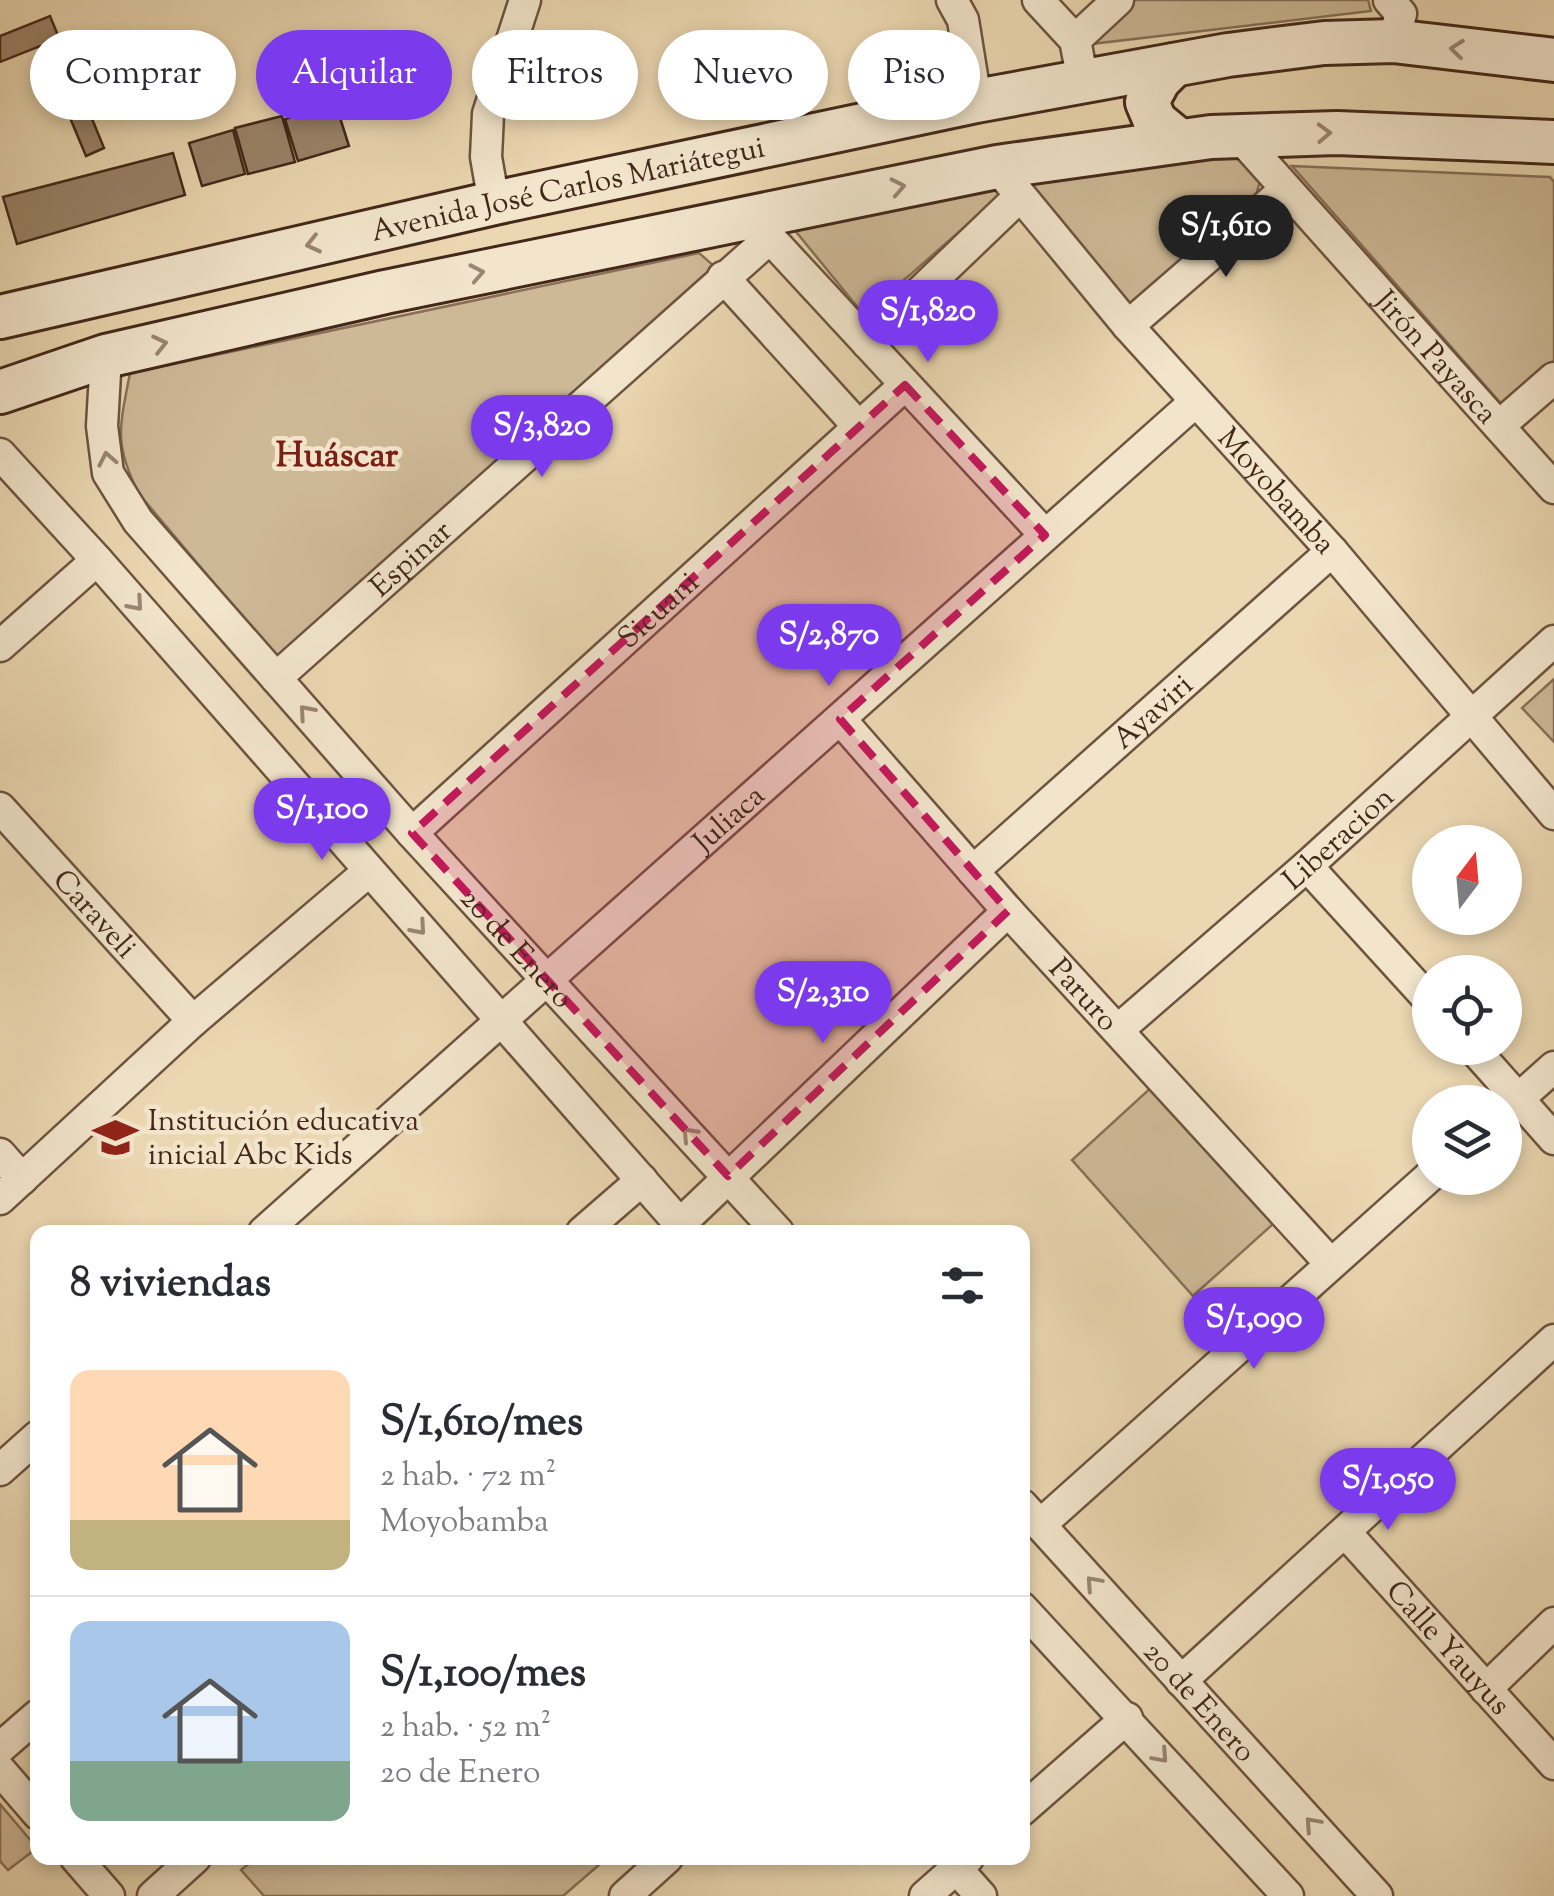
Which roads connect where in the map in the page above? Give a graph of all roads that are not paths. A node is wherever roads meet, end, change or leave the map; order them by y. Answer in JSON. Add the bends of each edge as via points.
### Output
{"nodes":[{"id":1,"x":524,"y":0,"type":"edge"},
{"id":2,"x":952,"y":0,"type":"edge"},
{"id":3,"x":1038,"y":0,"type":"edge"},
{"id":4,"x":1118,"y":0,"type":"edge"},
{"id":5,"x":1400,"y":14,"type":"edge"},
{"id":6,"x":965,"y":30,"type":"edge"},
{"id":7,"x":1075,"y":40,"type":"junction"},
{"id":8,"x":1554,"y":60,"type":"edge"},
{"id":9,"x":1174,"y":64,"type":"junction"},
{"id":10,"x":1083,"y":81,"type":"junction"},
{"id":11,"x":980,"y":100,"type":"edge"},
{"id":12,"x":884,"y":120,"type":"edge"},
{"id":13,"x":821,"y":133,"type":"junction"},
{"id":14,"x":1240,"y":137,"type":"junction"},
{"id":15,"x":1178,"y":140,"type":"junction"},
{"id":16,"x":1554,"y":142,"type":"edge"},
{"id":17,"x":1008,"y":182,"type":"junction"},
{"id":18,"x":1286,"y":189,"type":"junction"},
{"id":19,"x":834,"y":200,"type":"junction"},
{"id":20,"x":494,"y":203,"type":"junction"},
{"id":21,"x":768,"y":226,"type":"junction"},
{"id":22,"x":723,"y":277,"type":"junction"},
{"id":23,"x":0,"y":317,"type":"edge"},
{"id":24,"x":1128,"y":326,"type":"junction"},
{"id":25,"x":868,"y":344,"type":"junction"},
{"id":26,"x":106,"y":356,"type":"junction"},
{"id":27,"x":1554,"y":378,"type":"edge"},
{"id":28,"x":906,"y":385,"type":"junction"},
{"id":29,"x":0,"y":392,"type":"edge"},
{"id":30,"x":1195,"y":402,"type":"junction"},
{"id":31,"x":858,"y":426,"type":"junction"},
{"id":32,"x":1499,"y":426,"type":"junction"},
{"id":33,"x":0,"y":454,"type":"edge"},
{"id":34,"x":1554,"y":488,"type":"edge"},
{"id":35,"x":1045,"y":535,"type":"junction"},
{"id":36,"x":1332,"y":551,"type":"junction"},
{"id":37,"x":97,"y":560,"type":"junction"},
{"id":38,"x":1554,"y":641,"type":"edge"},
{"id":39,"x":0,"y":646,"type":"edge"},
{"id":40,"x":276,"y":678,"type":"junction"},
{"id":41,"x":1470,"y":716,"type":"junction"},
{"id":42,"x":840,"y":720,"type":"junction"},
{"id":43,"x":0,"y":808,"type":"edge"},
{"id":44,"x":1554,"y":814,"type":"edge"},
{"id":45,"x":412,"y":833,"type":"junction"},
{"id":46,"x":1307,"y":866,"type":"junction"},
{"id":47,"x":369,"y":871,"type":"junction"},
{"id":48,"x":973,"y":871,"type":"junction"},
{"id":49,"x":1008,"y":911,"type":"junction"},
{"id":50,"x":1412,"y":980,"type":"edge"},
{"id":51,"x":548,"y":981,"type":"junction"},
{"id":52,"x":193,"y":1022,"type":"junction"},
{"id":53,"x":502,"y":1022,"type":"junction"},
{"id":54,"x":1118,"y":1030,"type":"junction"},
{"id":55,"x":1554,"y":1066,"type":"edge"},
{"id":56,"x":1522,"y":1096,"type":"edge"},
{"id":57,"x":1522,"y":1113,"type":"edge"},
{"id":58,"x":1554,"y":1138,"type":"edge"},
{"id":59,"x":0,"y":1154,"type":"edge"},
{"id":60,"x":728,"y":1176,"type":"junction"},
{"id":61,"x":642,"y":1180,"type":"junction"},
{"id":62,"x":11,"y":1189,"type":"edge"},
{"id":63,"x":1412,"y":1192,"type":"edge"},
{"id":64,"x":272,"y":1225,"type":"edge"},
{"id":65,"x":590,"y":1225,"type":"edge"},
{"id":66,"x":680,"y":1225,"type":"edge"},
{"id":67,"x":686,"y":1225,"type":"edge"},
{"id":68,"x":772,"y":1225,"type":"edge"},
{"id":69,"x":1330,"y":1263,"type":"junction"},
{"id":70,"x":1554,"y":1340,"type":"edge"},
{"id":71,"x":30,"y":1442,"type":"edge"},
{"id":72,"x":2,"y":1463,"type":"edge"},
{"id":73,"x":1031,"y":1515,"type":"edge"},
{"id":74,"x":1345,"y":1532,"type":"junction"},
{"id":75,"x":1030,"y":1616,"type":"edge"},
{"id":76,"x":1554,"y":1622,"type":"edge"},
{"id":77,"x":1181,"y":1681,"type":"junction"},
{"id":78,"x":1486,"y":1689,"type":"junction"},
{"id":79,"x":1126,"y":1718,"type":"junction"},
{"id":80,"x":30,"y":1722,"type":"edge"},
{"id":81,"x":0,"y":1748,"type":"edge"},
{"id":82,"x":1554,"y":1764,"type":"edge"},
{"id":83,"x":0,"y":1770,"type":"edge"},
{"id":84,"x":1030,"y":1803,"type":"edge"},
{"id":85,"x":30,"y":1805,"type":"edge"},
{"id":86,"x":82,"y":1865,"type":"edge"},
{"id":87,"x":187,"y":1865,"type":"edge"},
{"id":88,"x":659,"y":1865,"type":"edge"},
{"id":89,"x":960,"y":1865,"type":"edge"},
{"id":90,"x":963,"y":1865,"type":"edge"},
{"id":91,"x":109,"y":1896,"type":"edge"},
{"id":92,"x":153,"y":1896,"type":"edge"},
{"id":93,"x":625,"y":1896,"type":"edge"},
{"id":94,"x":925,"y":1896,"type":"edge"},
{"id":95,"x":981,"y":1896,"type":"edge"},
{"id":96,"x":1288,"y":1896,"type":"edge"},
{"id":97,"x":1377,"y":1896,"type":"edge"}],
"edges":[{"from":1,"to":20,"type":"street","via":[[488,114]]},
{"from":2,"to":6,"type":"street"},
{"from":3,"to":7,"type":"street"},
{"from":4,"to":7,"type":"street"},
{"from":8,"to":5,"type":"main road","name":"Avenida José Carlos Mariátegui","one_way":true},
{"from":5,"to":9,"type":"main road","name":"Avenida José Carlos Mariátegui","via":[[1324,43]]},
{"from":7,"to":10,"type":"street"},
{"from":9,"to":10,"type":"main road","name":"Avenida José Carlos Mariátegui"},
{"from":9,"to":15,"type":"main road","via":[[1147,102],[1155,121]]},
{"from":10,"to":11,"type":"main road","name":"Avenida José Carlos Mariátegui"},
{"from":12,"to":13,"type":"main road","name":"Avenida José Carlos Mariátegui"},
{"from":13,"to":19,"type":"main road","via":[[842,161]]},
{"from":13,"to":20,"type":"main road","name":"Avenida José Carlos Mariátegui"},
{"from":14,"to":15,"type":"main road"},
{"from":14,"to":16,"type":"main road","one_way":true,"via":[[1337,133]]},
{"from":14,"to":18,"type":"street","name":"Jirón Payasca"},
{"from":15,"to":17,"type":"main road"},
{"from":19,"to":17,"type":"main road","one_way":true},
{"from":17,"to":24,"type":"street","name":"Moyobamba"},
{"from":17,"to":25,"type":"street"},
{"from":18,"to":24,"type":"street"},
{"from":18,"to":32,"type":"street","name":"Jirón Payasca"},
{"from":19,"to":21,"type":"main road"},
{"from":20,"to":23,"type":"main road","name":"Avenida José Carlos Mariátegui","one_way":true},
{"from":21,"to":22,"type":"street","name":"Espinar"},
{"from":21,"to":25,"type":"street"},
{"from":26,"to":21,"type":"main road","one_way":true,"via":[[385,292]]},
{"from":22,"to":31,"type":"street"},
{"from":22,"to":40,"type":"street","name":"Espinar"},
{"from":24,"to":30,"type":"street","name":"Moyobamba"},
{"from":25,"to":28,"type":"street"},
{"from":26,"to":29,"type":"main road"},
{"from":40,"to":26,"type":"street","name":"20 de Enero","one_way":true,"via":[[138,520],[108,473],[102,426]]},
{"from":27,"to":32,"type":"street"},
{"from":28,"to":31,"type":"street","name":"Sicuani"},
{"from":28,"to":35,"type":"street"},
{"from":30,"to":35,"type":"street","name":"Juliaca"},
{"from":30,"to":36,"type":"street","name":"Moyobamba"},
{"from":31,"to":45,"type":"street","name":"Sicuani"},
{"from":32,"to":34,"type":"street","name":"Jirón Payasca"},
{"from":33,"to":37,"type":"street","name":"20 de Enero"},
{"from":35,"to":42,"type":"street","name":"Juliaca"},
{"from":36,"to":41,"type":"street","name":"Moyobamba"},
{"from":36,"to":48,"type":"street","name":"Ayaviri"},
{"from":37,"to":39,"type":"street"},
{"from":37,"to":47,"type":"street","name":"20 de Enero","one_way":true},
{"from":38,"to":41,"type":"street","name":"Liberacion"},
{"from":45,"to":40,"type":"street","name":"20 de Enero","one_way":true},
{"from":41,"to":44,"type":"street","name":"Moyobamba"},
{"from":41,"to":46,"type":"street","name":"Liberacion"},
{"from":42,"to":48,"type":"street","name":"Paruro"},
{"from":42,"to":51,"type":"street","name":"Juliaca"},
{"from":43,"to":52,"type":"street","name":"Caraveli"},
{"from":45,"to":51,"type":"street","name":"20 de Enero"},
{"from":46,"to":50,"type":"street"},
{"from":46,"to":54,"type":"street","name":"Liberacion"},
{"from":47,"to":52,"type":"street"},
{"from":47,"to":53,"type":"street","name":"20 de Enero","one_way":true},
{"from":48,"to":49,"type":"street","name":"Paruro"},
{"from":49,"to":54,"type":"street","name":"Paruro"},
{"from":49,"to":60,"type":"street"},
{"from":51,"to":53,"type":"street","name":"Juliaca"},
{"from":60,"to":51,"type":"street","name":"20 de Enero","one_way":true},
{"from":52,"to":62,"type":"street"},
{"from":53,"to":61,"type":"street","name":"20 de Enero"},
{"from":53,"to":64,"type":"street","name":"Juliaca"},
{"from":54,"to":69,"type":"street","name":"Paruro"},
{"from":55,"to":56,"type":"street"},
{"from":57,"to":58,"type":"street"},
{"from":59,"to":62,"type":"street"},
{"from":60,"to":67,"type":"street"},
{"from":60,"to":68,"type":"street","name":"20 de Enero"},
{"from":61,"to":65,"type":"street"},
{"from":61,"to":66,"type":"street","name":"20 de Enero"},
{"from":63,"to":69,"type":"street"},
{"from":69,"to":73,"type":"street"},
{"from":70,"to":74,"type":"street"},
{"from":71,"to":72,"type":"street"},
{"from":77,"to":73,"type":"street","name":"20 de Enero","one_way":true},
{"from":74,"to":77,"type":"street"},
{"from":74,"to":78,"type":"street","name":"Calle Yauyus"},
{"from":75,"to":79,"type":"street"},
{"from":76,"to":78,"type":"street"},
{"from":97,"to":77,"type":"street","name":"20 de Enero","one_way":true},
{"from":78,"to":82,"type":"street","name":"Calle Yauyus"},
{"from":79,"to":84,"type":"street"},
{"from":79,"to":96,"type":"street","one_way":true},
{"from":80,"to":81,"type":"street"},
{"from":83,"to":85,"type":"street"},
{"from":86,"to":91,"type":"street"},
{"from":87,"to":92,"type":"street"},
{"from":88,"to":93,"type":"street"},
{"from":89,"to":94,"type":"street"},
{"from":90,"to":95,"type":"street"}]}
